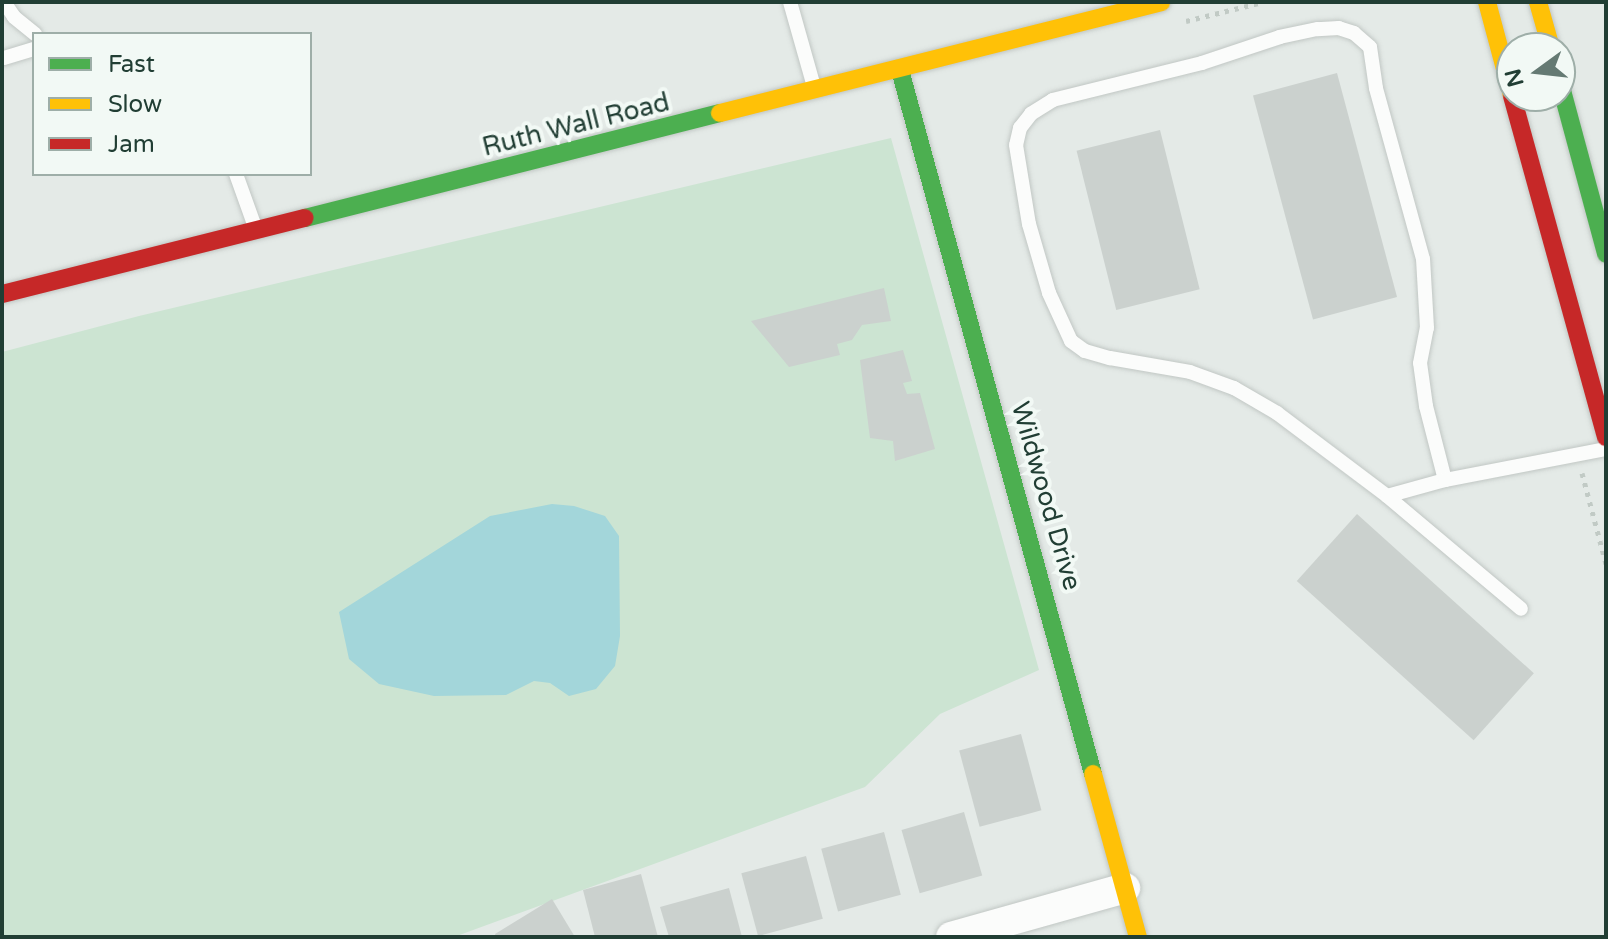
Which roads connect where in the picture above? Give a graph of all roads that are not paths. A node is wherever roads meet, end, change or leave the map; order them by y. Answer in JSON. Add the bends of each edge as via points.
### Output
{"nodes":[{"id":1,"x":4,"y":2,"type":"edge"},
{"id":2,"x":790,"y":2,"type":"edge"},
{"id":3,"x":1161,"y":2,"type":"edge"},
{"id":4,"x":1487,"y":2,"type":"edge"},
{"id":5,"x":1538,"y":2,"type":"edge"},
{"id":6,"x":33,"y":32,"type":"edge"},
{"id":7,"x":1546,"y":32,"type":"edge"},
{"id":8,"x":1496,"y":35,"type":"edge"},
{"id":9,"x":32,"y":50,"type":"edge"},
{"id":10,"x":4,"y":58,"type":"edge"},
{"id":11,"x":900,"y":70,"type":"junction"},
{"id":12,"x":815,"y":92,"type":"junction"},
{"id":13,"x":1517,"y":112,"type":"edge"},
{"id":14,"x":1568,"y":112,"type":"edge"},
{"id":15,"x":237,"y":176,"type":"edge"},
{"id":16,"x":256,"y":231,"type":"junction"},
{"id":17,"x":1606,"y":254,"type":"edge"},
{"id":18,"x":2,"y":294,"type":"edge"},
{"id":19,"x":1606,"y":437,"type":"edge"},
{"id":20,"x":1606,"y":449,"type":"edge"},
{"id":21,"x":1445,"y":480,"type":"junction"},
{"id":22,"x":1387,"y":496,"type":"junction"},
{"id":23,"x":1521,"y":609,"type":"dead end"},
{"id":24,"x":1125,"y":888,"type":"junction"},
{"id":25,"x":951,"y":937,"type":"edge"},
{"id":26,"x":1138,"y":937,"type":"edge"}],
"edges":[{"from":1,"to":6,"type":"lane"},
{"from":2,"to":12,"type":"lane"},
{"from":3,"to":11,"type":"street","name":"Ruth Wall Road"},
{"from":4,"to":8,"type":"street"},
{"from":5,"to":7,"type":"street"},
{"from":9,"to":10,"type":"lane"},
{"from":11,"to":12,"type":"street","name":"Ruth Wall Road"},
{"from":11,"to":24,"type":"street","name":"Wildwood Drive"},
{"from":12,"to":16,"type":"street","name":"Ruth Wall Road"},
{"from":13,"to":19,"type":"street"},
{"from":14,"to":17,"type":"street"},
{"from":15,"to":16,"type":"lane"},
{"from":16,"to":18,"type":"street","name":"Ruth Wall Road"},
{"from":20,"to":21,"type":"lane"},
{"from":21,"to":22,"type":"lane"},
{"from":21,"to":22,"type":"lane","via":[[1420,363],[1427,328],[1423,259],[1376,88],[1370,47],[1354,33],[1317,29],[1053,100],[1031,114],[1016,145],[1029,224],[1049,293],[1071,341],[1085,351],[1190,372],[1234,388],[1277,413]]},
{"from":22,"to":23,"type":"lane"},
{"from":24,"to":25,"type":"street"},
{"from":24,"to":26,"type":"street","name":"Wildwood Drive"}]}
